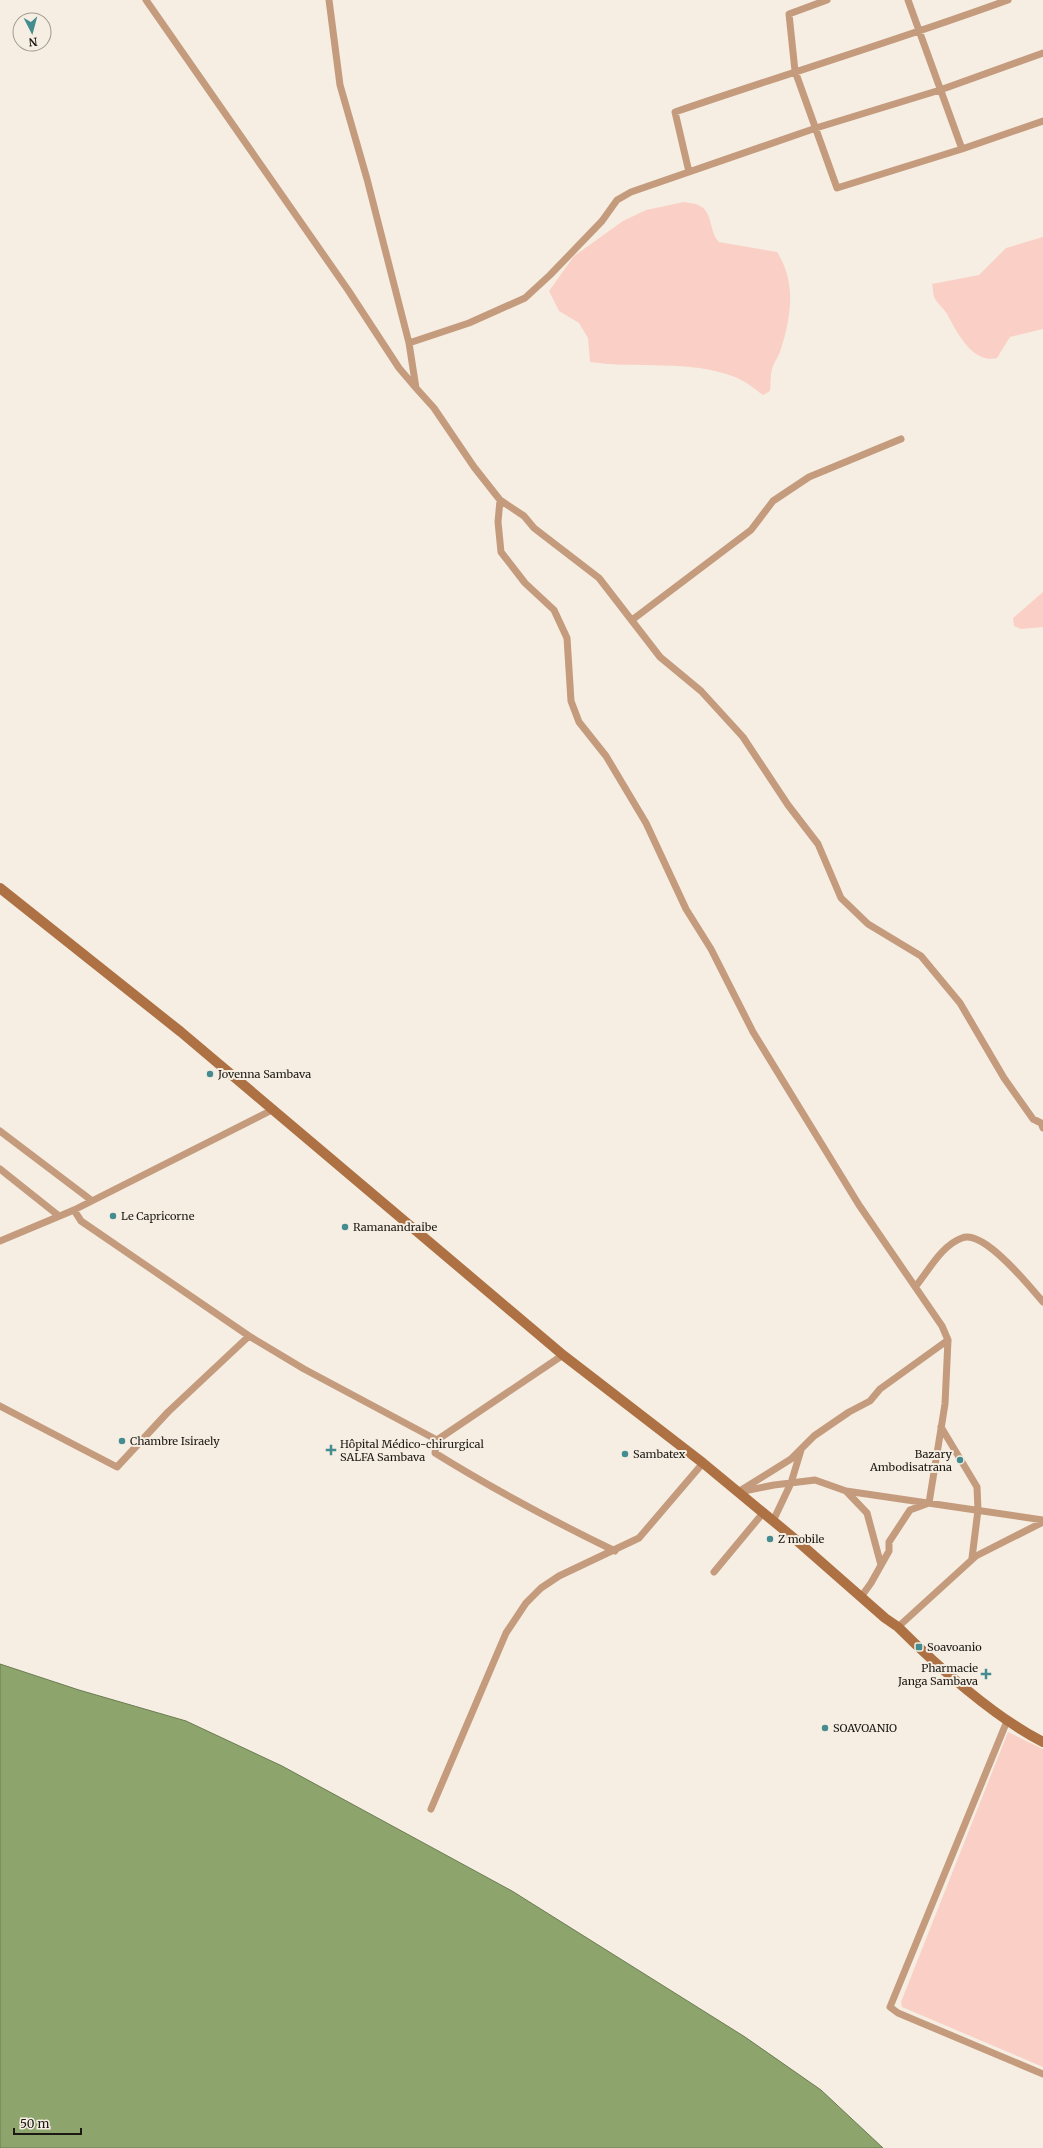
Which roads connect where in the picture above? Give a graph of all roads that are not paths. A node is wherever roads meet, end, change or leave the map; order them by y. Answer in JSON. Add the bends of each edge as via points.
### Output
{"nodes":[{"id":1,"x":146,"y":0,"type":"edge"},
{"id":2,"x":329,"y":0,"type":"edge"},
{"id":3,"x":827,"y":0,"type":"edge"},
{"id":4,"x":908,"y":0,"type":"edge"},
{"id":5,"x":1008,"y":0,"type":"edge"},
{"id":6,"x":919,"y":33,"type":"junction"},
{"id":7,"x":1043,"y":53,"type":"edge"},
{"id":8,"x":796,"y":71,"type":"junction"},
{"id":9,"x":940,"y":90,"type":"junction"},
{"id":10,"x":1043,"y":121,"type":"edge"},
{"id":11,"x":816,"y":128,"type":"junction"},
{"id":12,"x":962,"y":149,"type":"junction"},
{"id":13,"x":689,"y":172,"type":"junction"},
{"id":14,"x":409,"y":343,"type":"junction"},
{"id":15,"x":416,"y":388,"type":"junction"},
{"id":16,"x":901,"y":439,"type":"dead end"},
{"id":17,"x":500,"y":500,"type":"junction"},
{"id":18,"x":632,"y":620,"type":"junction"},
{"id":19,"x":0,"y":888,"type":"edge"},
{"id":20,"x":274,"y":1109,"type":"junction"},
{"id":21,"x":1042,"y":1124,"type":"edge"},
{"id":22,"x":0,"y":1131,"type":"edge"},
{"id":23,"x":0,"y":1169,"type":"edge"},
{"id":24,"x":91,"y":1200,"type":"junction"},
{"id":25,"x":74,"y":1210,"type":"junction"},
{"id":26,"x":59,"y":1216,"type":"junction"},
{"id":27,"x":0,"y":1241,"type":"edge"},
{"id":28,"x":916,"y":1286,"type":"junction"},
{"id":29,"x":1043,"y":1302,"type":"edge"},
{"id":30,"x":249,"y":1336,"type":"junction"},
{"id":31,"x":948,"y":1340,"type":"junction"},
{"id":32,"x":563,"y":1355,"type":"junction"},
{"id":33,"x":0,"y":1406,"type":"edge"},
{"id":34,"x":941,"y":1427,"type":"junction"},
{"id":35,"x":437,"y":1440,"type":"junction"},
{"id":36,"x":801,"y":1450,"type":"junction"},
{"id":37,"x":703,"y":1463,"type":"junction"},
{"id":38,"x":791,"y":1483,"type":"junction"},
{"id":39,"x":846,"y":1491,"type":"junction"},
{"id":40,"x":738,"y":1492,"type":"junction"},
{"id":41,"x":929,"y":1503,"type":"junction"},
{"id":42,"x":978,"y":1510,"type":"junction"},
{"id":43,"x":763,"y":1513,"type":"junction"},
{"id":44,"x":773,"y":1521,"type":"junction"},
{"id":45,"x":1043,"y":1521,"type":"edge"},
{"id":46,"x":615,"y":1551,"type":"junction"},
{"id":47,"x":972,"y":1558,"type":"junction"},
{"id":48,"x":881,"y":1565,"type":"junction"},
{"id":49,"x":714,"y":1572,"type":"dead end"},
{"id":50,"x":861,"y":1597,"type":"junction"},
{"id":51,"x":898,"y":1627,"type":"junction"},
{"id":52,"x":1007,"y":1721,"type":"junction"},
{"id":53,"x":1043,"y":1742,"type":"edge"},
{"id":54,"x":431,"y":1809,"type":"dead end"},
{"id":55,"x":1043,"y":2074,"type":"edge"}],
"edges":[{"from":1,"to":15,"type":"street","via":[[348,290],[399,368]]},
{"from":2,"to":14,"type":"street","via":[[340,85]]},
{"from":3,"to":8,"type":"street","via":[[789,14]]},
{"from":4,"to":6,"type":"street"},
{"from":5,"to":6,"type":"street"},
{"from":6,"to":8,"type":"street"},
{"from":6,"to":9,"type":"street"},
{"from":7,"to":9,"type":"street"},
{"from":8,"to":11,"type":"street"},
{"from":8,"to":13,"type":"street","via":[[675,112]]},
{"from":9,"to":11,"type":"street"},
{"from":9,"to":12,"type":"street"},
{"from":10,"to":12,"type":"street"},
{"from":11,"to":12,"type":"street","via":[[837,188]]},
{"from":11,"to":13,"type":"street"},
{"from":13,"to":14,"type":"street","via":[[630,192],[617,200],[602,221],[525,298],[469,323]]},
{"from":14,"to":15,"type":"street"},
{"from":15,"to":17,"type":"street","via":[[434,408]]},
{"from":16,"to":18,"type":"street","via":[[809,477],[774,501],[751,530]]},
{"from":17,"to":18,"type":"street","via":[[524,516],[534,528],[599,578]]},
{"from":17,"to":28,"type":"street","via":[[498,522],[501,552],[525,584],[554,610],[567,638],[571,701],[579,722],[606,756],[646,823],[686,909],[714,956],[753,1032],[859,1205]]},
{"from":18,"to":21,"type":"street","via":[[660,657],[701,691],[744,737],[788,805],[818,844],[841,898],[868,924],[921,956],[960,1003],[1004,1078],[1033,1119]]},
{"from":19,"to":20,"type":"main road"},
{"from":20,"to":24,"type":"street"},
{"from":20,"to":32,"type":"main road"},
{"from":22,"to":24,"type":"street"},
{"from":23,"to":26,"type":"street"},
{"from":24,"to":25,"type":"street"},
{"from":25,"to":26,"type":"street"},
{"from":25,"to":30,"type":"street","via":[[81,1221]]},
{"from":26,"to":27,"type":"street"},
{"from":28,"to":29,"type":"street","via":[[944,1251],[963,1237],[971,1237],[987,1245],[1009,1264]]},
{"from":28,"to":31,"type":"street"},
{"from":30,"to":33,"type":"street","via":[[168,1412],[117,1467]]},
{"from":30,"to":35,"type":"street","via":[[304,1369]]},
{"from":31,"to":34,"type":"street","via":[[945,1404]]},
{"from":31,"to":36,"type":"street","via":[[880,1389],[870,1401],[814,1436]]},
{"from":32,"to":35,"type":"street"},
{"from":32,"to":37,"type":"main road"},
{"from":34,"to":41,"type":"street"},
{"from":34,"to":42,"type":"street","via":[[977,1487]]},
{"from":35,"to":46,"type":"street","via":[[435,1453],[471,1476]]},
{"from":36,"to":38,"type":"street"},
{"from":36,"to":40,"type":"street"},
{"from":37,"to":40,"type":"main road"},
{"from":37,"to":46,"type":"street","via":[[640,1538]]},
{"from":38,"to":39,"type":"street","via":[[815,1480]]},
{"from":38,"to":40,"type":"street"},
{"from":38,"to":44,"type":"street"},
{"from":39,"to":41,"type":"street"},
{"from":39,"to":48,"type":"street","via":[[867,1513]]},
{"from":40,"to":43,"type":"main road"},
{"from":41,"to":42,"type":"street"},
{"from":41,"to":48,"type":"street","via":[[910,1510],[889,1542],[889,1551]]},
{"from":42,"to":45,"type":"street"},
{"from":42,"to":47,"type":"street"},
{"from":43,"to":44,"type":"main road"},
{"from":43,"to":49,"type":"street"},
{"from":44,"to":50,"type":"main road"},
{"from":45,"to":47,"type":"street"},
{"from":46,"to":54,"type":"street","via":[[559,1576],[541,1588],[526,1603],[506,1633]]},
{"from":47,"to":51,"type":"street"},
{"from":48,"to":50,"type":"street"},
{"from":50,"to":51,"type":"main road"},
{"from":51,"to":52,"type":"main road","via":[[974,1696]]},
{"from":52,"to":53,"type":"main road"},
{"from":52,"to":55,"type":"street","via":[[890,2007],[898,2013]]}]}
